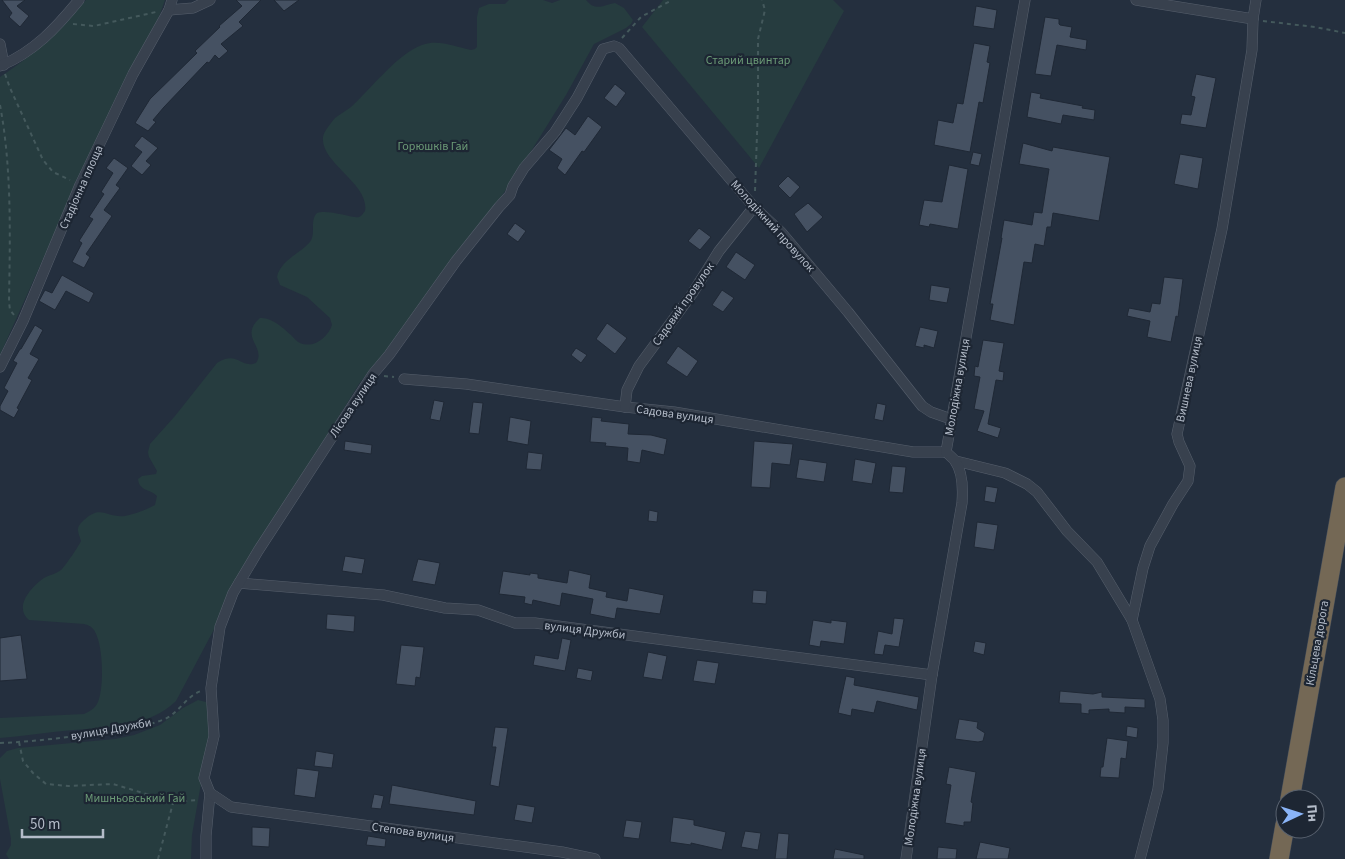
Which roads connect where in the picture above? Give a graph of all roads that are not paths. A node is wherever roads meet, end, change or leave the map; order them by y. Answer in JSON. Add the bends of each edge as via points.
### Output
{"nodes":[{"id":1,"x":80,"y":0,"type":"edge"},
{"id":2,"x":210,"y":0,"type":"edge"},
{"id":3,"x":1025,"y":0,"type":"edge"},
{"id":4,"x":1136,"y":0,"type":"edge"},
{"id":5,"x":1256,"y":0,"type":"edge"},
{"id":6,"x":170,"y":5,"type":"edge"},
{"id":7,"x":1253,"y":20,"type":"junction"},
{"id":8,"x":0,"y":44,"type":"edge"},
{"id":9,"x":616,"y":47,"type":"joint"},
{"id":10,"x":2,"y":65,"type":"edge"},
{"id":11,"x":754,"y":207,"type":"junction"},
{"id":12,"x":0,"y":367,"type":"edge"},
{"id":13,"x":404,"y":379,"type":"road end"},
{"id":14,"x":625,"y":407,"type":"junction"},
{"id":15,"x":951,"y":419,"type":"junction"},
{"id":16,"x":946,"y":452,"type":"junction"},
{"id":17,"x":956,"y":461,"type":"junction"},
{"id":18,"x":1345,"y":487,"type":"edge"},
{"id":19,"x":239,"y":583,"type":"junction"},
{"id":20,"x":1132,"y":620,"type":"junction"},
{"id":21,"x":932,"y":675,"type":"junction"},
{"id":22,"x":1292,"y":789,"type":"edge"},
{"id":23,"x":210,"y":793,"type":"junction"},
{"id":24,"x":1283,"y":839,"type":"edge"},
{"id":25,"x":206,"y":859,"type":"edge"},
{"id":26,"x":595,"y":859,"type":"edge"},
{"id":27,"x":906,"y":859,"type":"edge"},
{"id":28,"x":1140,"y":859,"type":"edge"},
{"id":29,"x":1279,"y":859,"type":"edge"}],
"edges":[{"from":1,"to":10,"type":"street","via":[[31,50]]},
{"from":2,"to":6,"type":"street","via":[[193,8]]},
{"from":3,"to":15,"type":"street","name":"Молодіжна вулиця"},
{"from":4,"to":7,"type":"street"},
{"from":5,"to":7,"type":"street","name":"Вишнева вулиця"},
{"from":6,"to":12,"type":"street","name":"Стадіонна площа","via":[[80,185]]},
{"from":7,"to":20,"type":"street","name":"Вишнева вулиця","via":[[1252,50],[1222,229],[1177,434],[1190,466],[1188,481],[1150,546]]},
{"from":8,"to":10,"type":"street"},
{"from":9,"to":11,"type":"street","name":"Молодіжний провулок"},
{"from":9,"to":19,"type":"street","name":"Лісова вулиця","via":[[603,49],[577,98],[524,168],[510,195],[373,374]]},
{"from":11,"to":14,"type":"street","name":"Садовий провулок","via":[[719,251],[639,366],[627,390]]},
{"from":11,"to":15,"type":"street","name":"Молодіжний провулок","via":[[781,232],[922,406]]},
{"from":13,"to":14,"type":"street","name":"Садова вулиця","via":[[466,384]]},
{"from":14,"to":16,"type":"street","name":"Садова вулиця","via":[[674,412],[913,452]]},
{"from":15,"to":16,"type":"street","name":"Молодіжна вулиця"},
{"from":16,"to":17,"type":"street","name":"Молодіжна вулиця"},
{"from":17,"to":20,"type":"street","via":[[1005,472],[1037,492],[1067,531],[1097,562]]},
{"from":17,"to":21,"type":"street","name":"Молодіжна вулиця","via":[[962,485],[962,503]]},
{"from":18,"to":22,"type":"highway","name":"Кільцева дорога"},
{"from":19,"to":21,"type":"street","name":"вулиця Дружби","via":[[383,595],[445,608],[478,610],[515,624]]},
{"from":19,"to":23,"type":"street","name":"Лісова вулиця","via":[[220,627],[210,688],[214,736],[204,778]]},
{"from":20,"to":28,"type":"street","via":[[1160,699],[1163,720],[1158,789]]},
{"from":21,"to":27,"type":"street","name":"Молодіжна вулиця"},
{"from":23,"to":25,"type":"street","name":"Лісова вулиця"},
{"from":23,"to":26,"type":"street","name":"Степова вулиця","via":[[231,807]]},
{"from":24,"to":29,"type":"highway"}]}
